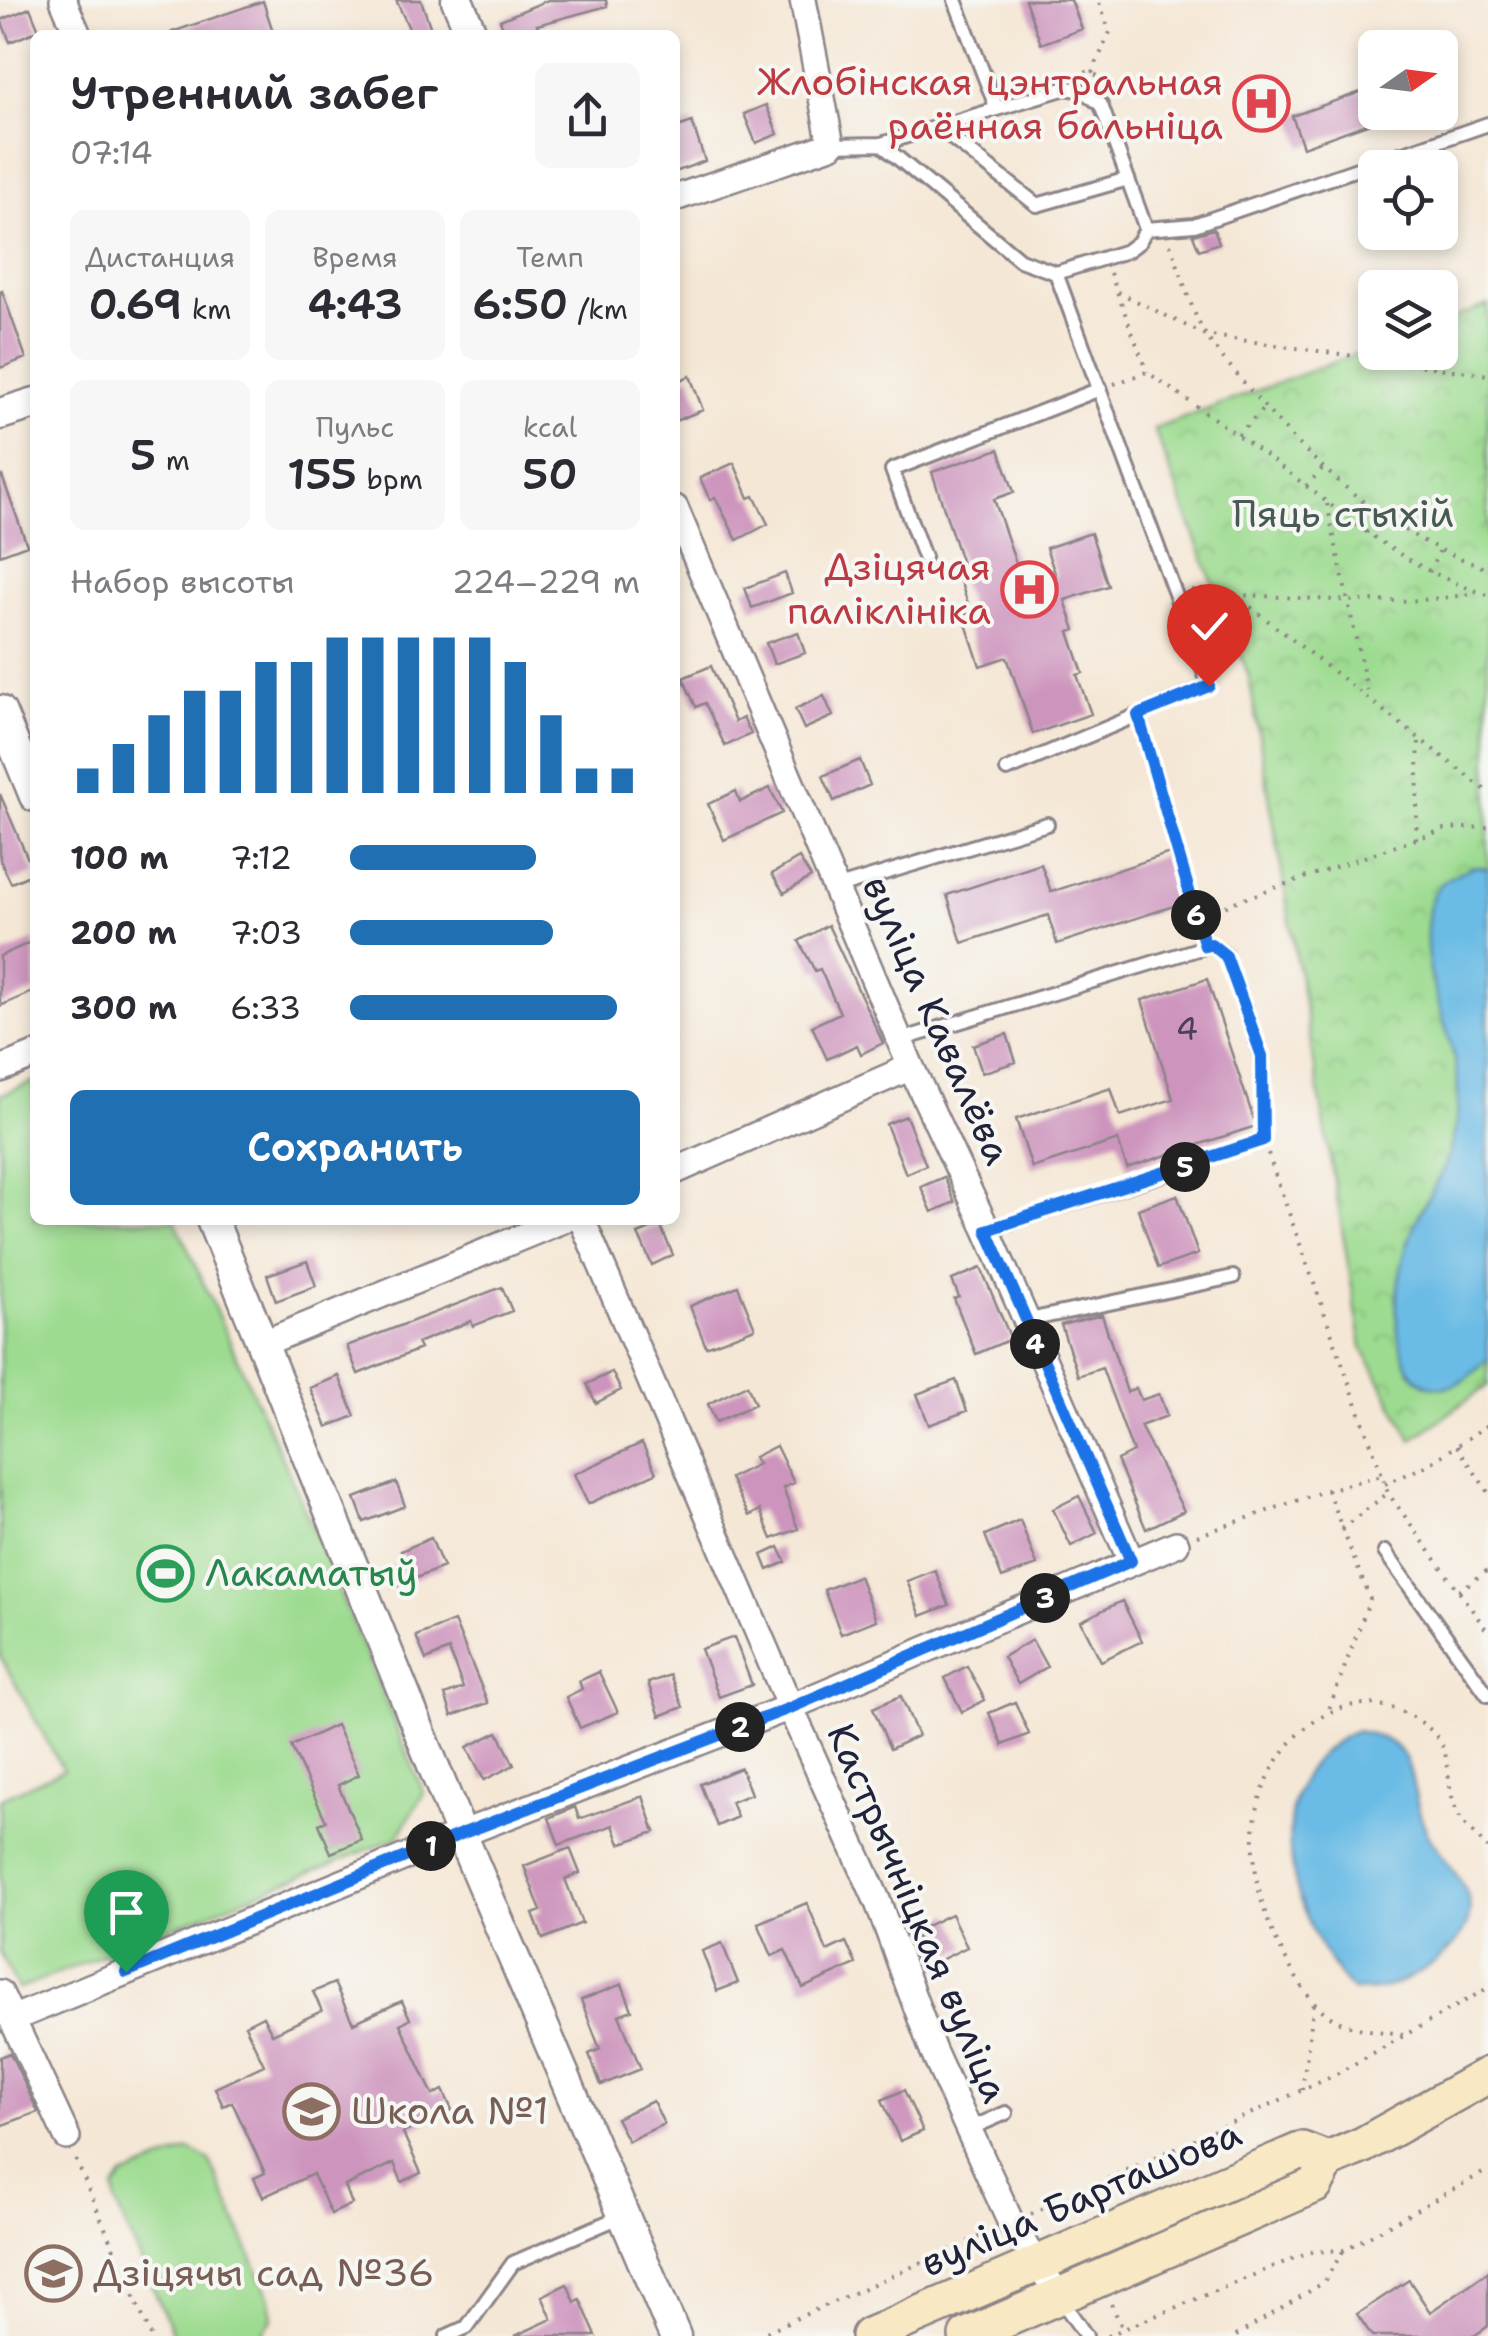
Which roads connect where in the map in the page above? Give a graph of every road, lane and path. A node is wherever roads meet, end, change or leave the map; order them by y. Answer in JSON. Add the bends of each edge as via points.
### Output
{"nodes":[{"id":1,"x":63,"y":0,"type":"edge"},
{"id":2,"x":457,"y":0,"type":"edge"},
{"id":3,"x":803,"y":0,"type":"edge"},
{"id":4,"x":955,"y":0,"type":"edge"},
{"id":5,"x":1098,"y":0,"type":"edge"},
{"id":6,"x":76,"y":30,"type":"edge"},
{"id":7,"x":470,"y":30,"type":"edge"},
{"id":8,"x":1081,"y":72,"type":"dead end"},
{"id":9,"x":1092,"y":72,"type":"junction"},
{"id":10,"x":1120,"y":104,"type":"dead end"},
{"id":11,"x":998,"y":109,"type":"junction"},
{"id":12,"x":1488,"y":124,"type":"edge"},
{"id":13,"x":946,"y":125,"type":"junction"},
{"id":14,"x":831,"y":144,"type":"junction"},
{"id":15,"x":880,"y":144,"type":"junction"},
{"id":16,"x":1128,"y":179,"type":"junction"},
{"id":17,"x":680,"y":196,"type":"edge"},
{"id":18,"x":1164,"y":227,"type":"junction"},
{"id":19,"x":1146,"y":229,"type":"junction"},
{"id":20,"x":1105,"y":259,"type":"junction"},
{"id":21,"x":1056,"y":273,"type":"junction"},
{"id":22,"x":1118,"y":292,"type":"junction"},
{"id":23,"x":1205,"y":335,"type":"junction"},
{"id":24,"x":1147,"y":372,"type":"junction"},
{"id":25,"x":1488,"y":376,"type":"edge"},
{"id":26,"x":1100,"y":389,"type":"junction"},
{"id":27,"x":30,"y":404,"type":"edge"},
{"id":28,"x":1264,"y":408,"type":"junction"},
{"id":29,"x":0,"y":414,"type":"edge"},
{"id":30,"x":1238,"y":436,"type":"junction"},
{"id":31,"x":1323,"y":468,"type":"junction"},
{"id":32,"x":1306,"y":486,"type":"junction"},
{"id":33,"x":1327,"y":504,"type":"junction"},
{"id":34,"x":1380,"y":513,"type":"junction"},
{"id":35,"x":680,"y":520,"type":"edge"},
{"id":36,"x":1366,"y":533,"type":"junction"},
{"id":37,"x":1440,"y":550,"type":"junction"},
{"id":38,"x":924,"y":557,"type":"dead end"},
{"id":39,"x":1488,"y":569,"type":"edge"},
{"id":40,"x":1429,"y":572,"type":"junction"},
{"id":41,"x":1172,"y":588,"type":"junction"},
{"id":42,"x":1478,"y":592,"type":"junction"},
{"id":43,"x":1235,"y":595,"type":"junction"},
{"id":44,"x":1488,"y":595,"type":"edge"},
{"id":45,"x":1346,"y":598,"type":"junction"},
{"id":46,"x":1369,"y":699,"type":"junction"},
{"id":47,"x":0,"y":711,"type":"edge"},
{"id":48,"x":1138,"y":715,"type":"junction"},
{"id":49,"x":1419,"y":738,"type":"junction"},
{"id":50,"x":1007,"y":770,"type":"dead end"},
{"id":51,"x":30,"y":784,"type":"edge"},
{"id":52,"x":1488,"y":792,"type":"edge"},
{"id":53,"x":1047,"y":824,"type":"dead end"},
{"id":54,"x":1488,"y":827,"type":"edge"},
{"id":55,"x":1416,"y":840,"type":"junction"},
{"id":56,"x":835,"y":888,"type":"junction"},
{"id":57,"x":1198,"y":920,"type":"junction"},
{"id":58,"x":1205,"y":946,"type":"junction"},
{"id":59,"x":900,"y":1040,"type":"junction"},
{"id":60,"x":1262,"y":1056,"type":"joint"},
{"id":61,"x":30,"y":1057,"type":"edge"},
{"id":62,"x":911,"y":1067,"type":"junction"},
{"id":63,"x":0,"y":1069,"type":"edge"},
{"id":64,"x":1263,"y":1140,"type":"junction"},
{"id":65,"x":1202,"y":1162,"type":"joint"},
{"id":66,"x":680,"y":1169,"type":"edge"},
{"id":67,"x":214,"y":1225,"type":"edge"},
{"id":68,"x":551,"y":1225,"type":"edge"},
{"id":69,"x":584,"y":1225,"type":"edge"},
{"id":70,"x":987,"y":1230,"type":"junction"},
{"id":71,"x":1233,"y":1277,"type":"dead end"},
{"id":72,"x":1024,"y":1321,"type":"junction"},
{"id":73,"x":264,"y":1343,"type":"junction"},
{"id":74,"x":1488,"y":1424,"type":"edge"},
{"id":75,"x":1457,"y":1446,"type":"junction"},
{"id":76,"x":1382,"y":1475,"type":"junction"},
{"id":77,"x":1385,"y":1484,"type":"junction"},
{"id":78,"x":1326,"y":1490,"type":"junction"},
{"id":79,"x":1488,"y":1492,"type":"edge"},
{"id":80,"x":1388,"y":1493,"type":"junction"},
{"id":81,"x":1341,"y":1528,"type":"junction"},
{"id":82,"x":1176,"y":1544,"type":"joint"},
{"id":83,"x":1385,"y":1552,"type":"dead end"},
{"id":84,"x":1131,"y":1561,"type":"junction"},
{"id":85,"x":1488,"y":1570,"type":"edge"},
{"id":86,"x":1459,"y":1591,"type":"junction"},
{"id":87,"x":1488,"y":1632,"type":"edge"},
{"id":88,"x":1488,"y":1695,"type":"edge"},
{"id":89,"x":790,"y":1708,"type":"junction"},
{"id":90,"x":1328,"y":1711,"type":"junction"},
{"id":91,"x":461,"y":1834,"type":"junction"},
{"id":92,"x":1488,"y":1848,"type":"edge"},
{"id":93,"x":1488,"y":1988,"type":"edge"},
{"id":94,"x":0,"y":1993,"type":"edge"},
{"id":95,"x":1314,"y":2002,"type":"junction"},
{"id":96,"x":14,"y":2018,"type":"junction"},
{"id":97,"x":1407,"y":2034,"type":"junction"},
{"id":98,"x":1488,"y":2075,"type":"edge"},
{"id":99,"x":1302,"y":2090,"type":"junction"},
{"id":100,"x":1006,"y":2113,"type":"dead end"},
{"id":101,"x":969,"y":2128,"type":"junction"},
{"id":102,"x":66,"y":2138,"type":"joint"},
{"id":103,"x":1328,"y":2160,"type":"junction"},
{"id":104,"x":1488,"y":2170,"type":"edge"},
{"id":105,"x":1064,"y":2200,"type":"junction"},
{"id":106,"x":622,"y":2216,"type":"junction"},
{"id":107,"x":1011,"y":2223,"type":"junction"},
{"id":108,"x":1077,"y":2230,"type":"dead end"},
{"id":109,"x":1344,"y":2250,"type":"junction"},
{"id":110,"x":1035,"y":2264,"type":"junction"},
{"id":111,"x":1105,"y":2291,"type":"dead end"},
{"id":112,"x":1059,"y":2296,"type":"junction"},
{"id":113,"x":1124,"y":2332,"type":"junction"},
{"id":114,"x":151,"y":2336,"type":"edge"},
{"id":115,"x":448,"y":2336,"type":"edge"},
{"id":116,"x":676,"y":2336,"type":"edge"},
{"id":117,"x":757,"y":2336,"type":"edge"},
{"id":118,"x":869,"y":2336,"type":"edge"},
{"id":119,"x":967,"y":2336,"type":"edge"},
{"id":120,"x":1086,"y":2336,"type":"edge"},
{"id":121,"x":1107,"y":2336,"type":"edge"},
{"id":122,"x":1236,"y":2336,"type":"edge"}],
"edges":[{"from":1,"to":6,"type":"street"},
{"from":2,"to":7,"type":"street"},
{"from":3,"to":14,"type":"street"},
{"from":4,"to":11,"type":"lane"},
{"from":5,"to":9,"type":"path","via":[[1110,32]]},
{"from":8,"to":9,"type":"path"},
{"from":9,"to":10,"type":"path","via":[[1113,86]]},
{"from":11,"to":13,"type":"lane"},
{"from":11,"to":16,"type":"lane","via":[[1066,88],[1084,91],[1101,105]]},
{"from":12,"to":18,"type":"lane","via":[[1194,225]]},
{"from":13,"to":15,"type":"lane"},
{"from":13,"to":16,"type":"lane","via":[[953,139],[1036,205]]},
{"from":14,"to":15,"type":"lane"},
{"from":14,"to":17,"type":"street"},
{"from":15,"to":21,"type":"lane","via":[[1020,260]]},
{"from":16,"to":19,"type":"lane"},
{"from":18,"to":19,"type":"lane"},
{"from":18,"to":23,"type":"path"},
{"from":19,"to":20,"type":"lane","via":[[1139,242]]},
{"from":20,"to":21,"type":"lane"},
{"from":20,"to":22,"type":"path"},
{"from":21,"to":26,"type":"lane"},
{"from":22,"to":23,"type":"path"},
{"from":22,"to":24,"type":"path"},
{"from":23,"to":25,"type":"path"},
{"from":23,"to":28,"type":"path"},
{"from":24,"to":26,"type":"path"},
{"from":24,"to":30,"type":"path"},
{"from":26,"to":38,"type":"lane","via":[[892,470]]},
{"from":26,"to":41,"type":"lane"},
{"from":27,"to":29,"type":"street"},
{"from":28,"to":30,"type":"path"},
{"from":28,"to":31,"type":"path"},
{"from":30,"to":32,"type":"path"},
{"from":31,"to":32,"type":"path"},
{"from":31,"to":34,"type":"path"},
{"from":32,"to":33,"type":"path"},
{"from":33,"to":36,"type":"path"},
{"from":33,"to":45,"type":"path"},
{"from":34,"to":36,"type":"path"},
{"from":34,"to":37,"type":"path"},
{"from":35,"to":56,"type":"street","name":"вуліца Кавалёва"},
{"from":36,"to":40,"type":"path"},
{"from":37,"to":39,"type":"path"},
{"from":37,"to":40,"type":"path"},
{"from":40,"to":42,"type":"path"},
{"from":41,"to":43,"type":"path"},
{"from":41,"to":48,"type":"lane","via":[[1209,686]]},
{"from":42,"to":44,"type":"path"},
{"from":42,"to":45,"type":"path"},
{"from":43,"to":45,"type":"path"},
{"from":43,"to":46,"type":"path"},
{"from":45,"to":46,"type":"path"},
{"from":46,"to":49,"type":"path"},
{"from":47,"to":51,"type":"street"},
{"from":48,"to":50,"type":"lane"},
{"from":48,"to":57,"type":"path"},
{"from":49,"to":52,"type":"path"},
{"from":49,"to":55,"type":"path"},
{"from":53,"to":56,"type":"lane"},
{"from":54,"to":55,"type":"path","via":[[1444,829]]},
{"from":55,"to":57,"type":"path"},
{"from":56,"to":59,"type":"street","name":"вуліца Кавалёва"},
{"from":57,"to":58,"type":"path"},
{"from":58,"to":59,"type":"lane"},
{"from":58,"to":60,"type":"lane","via":[[1226,956]]},
{"from":59,"to":62,"type":"street","name":"вуліца Кавалёва"},
{"from":60,"to":64,"type":"path"},
{"from":61,"to":63,"type":"street"},
{"from":62,"to":66,"type":"street"},
{"from":62,"to":70,"type":"street","name":"вуліца Кавалёва"},
{"from":64,"to":65,"type":"path"},
{"from":64,"to":76,"type":"path"},
{"from":65,"to":70,"type":"lane"},
{"from":67,"to":73,"type":"street"},
{"from":68,"to":73,"type":"street"},
{"from":69,"to":89,"type":"street","name":"Кастрычніцкая вуліца"},
{"from":70,"to":72,"type":"street","name":"вуліца Кавалёва"},
{"from":71,"to":72,"type":"lane"},
{"from":72,"to":84,"type":"street","name":"вуліца Кавалёва"},
{"from":73,"to":91,"type":"street"},
{"from":74,"to":75,"type":"path"},
{"from":75,"to":77,"type":"path"},
{"from":75,"to":79,"type":"path"},
{"from":76,"to":77,"type":"path"},
{"from":76,"to":78,"type":"path"},
{"from":77,"to":80,"type":"path"},
{"from":78,"to":81,"type":"path"},
{"from":78,"to":82,"type":"path"},
{"from":80,"to":81,"type":"path"},
{"from":80,"to":86,"type":"path"},
{"from":81,"to":90,"type":"path","via":[[1370,1599]]},
{"from":82,"to":84,"type":"street"},
{"from":83,"to":88,"type":"lane"},
{"from":84,"to":89,"type":"street"},
{"from":85,"to":86,"type":"path"},
{"from":86,"to":87,"type":"path"},
{"from":89,"to":91,"type":"street"},
{"from":89,"to":101,"type":"street","name":"Кастрычніцкая вуліца"},
{"from":90,"to":92,"type":"path","via":[[1369,1703],[1417,1719],[1437,1735],[1456,1812]]},
{"from":90,"to":95,"type":"path","via":[[1283,1754],[1258,1806],[1254,1832],[1272,1936]]},
{"from":91,"to":96,"type":"street"},
{"from":91,"to":106,"type":"street"},
{"from":93,"to":97,"type":"path"},
{"from":94,"to":96,"type":"street"},
{"from":95,"to":97,"type":"path","via":[[1357,2028]]},
{"from":95,"to":99,"type":"path"},
{"from":96,"to":102,"type":"street"},
{"from":97,"to":99,"type":"path"},
{"from":98,"to":103,"type":"main road","name":"вуліца Барташова"},
{"from":99,"to":105,"type":"path"},
{"from":100,"to":101,"type":"lane"},
{"from":101,"to":107,"type":"street","name":"Кастрычніцкая вуліца"},
{"from":102,"to":114,"type":"path"},
{"from":103,"to":110,"type":"main road","name":"вуліца Барташова","via":[[1302,2150]]},
{"from":103,"to":112,"type":"main road","name":"вуліца Барташова","via":[[1315,2185]]},
{"from":104,"to":109,"type":"path"},
{"from":105,"to":107,"type":"path"},
{"from":105,"to":108,"type":"path"},
{"from":106,"to":115,"type":"lane","via":[[512,2263],[468,2327]]},
{"from":106,"to":116,"type":"street"},
{"from":107,"to":110,"type":"street","name":"Кастрычніцкая вуліца"},
{"from":107,"to":117,"type":"path"},
{"from":109,"to":113,"type":"path","via":[[1309,2252]]},
{"from":109,"to":122,"type":"path","via":[[1323,2283]]},
{"from":110,"to":112,"type":"street","name":"Кастрычніцкая вуліца"},
{"from":110,"to":118,"type":"main road","name":"вуліца Барташова"},
{"from":111,"to":113,"type":"path"},
{"from":112,"to":119,"type":"main road","name":"вуліца Барташова"},
{"from":112,"to":120,"type":"lane"},
{"from":113,"to":121,"type":"path"}]}
